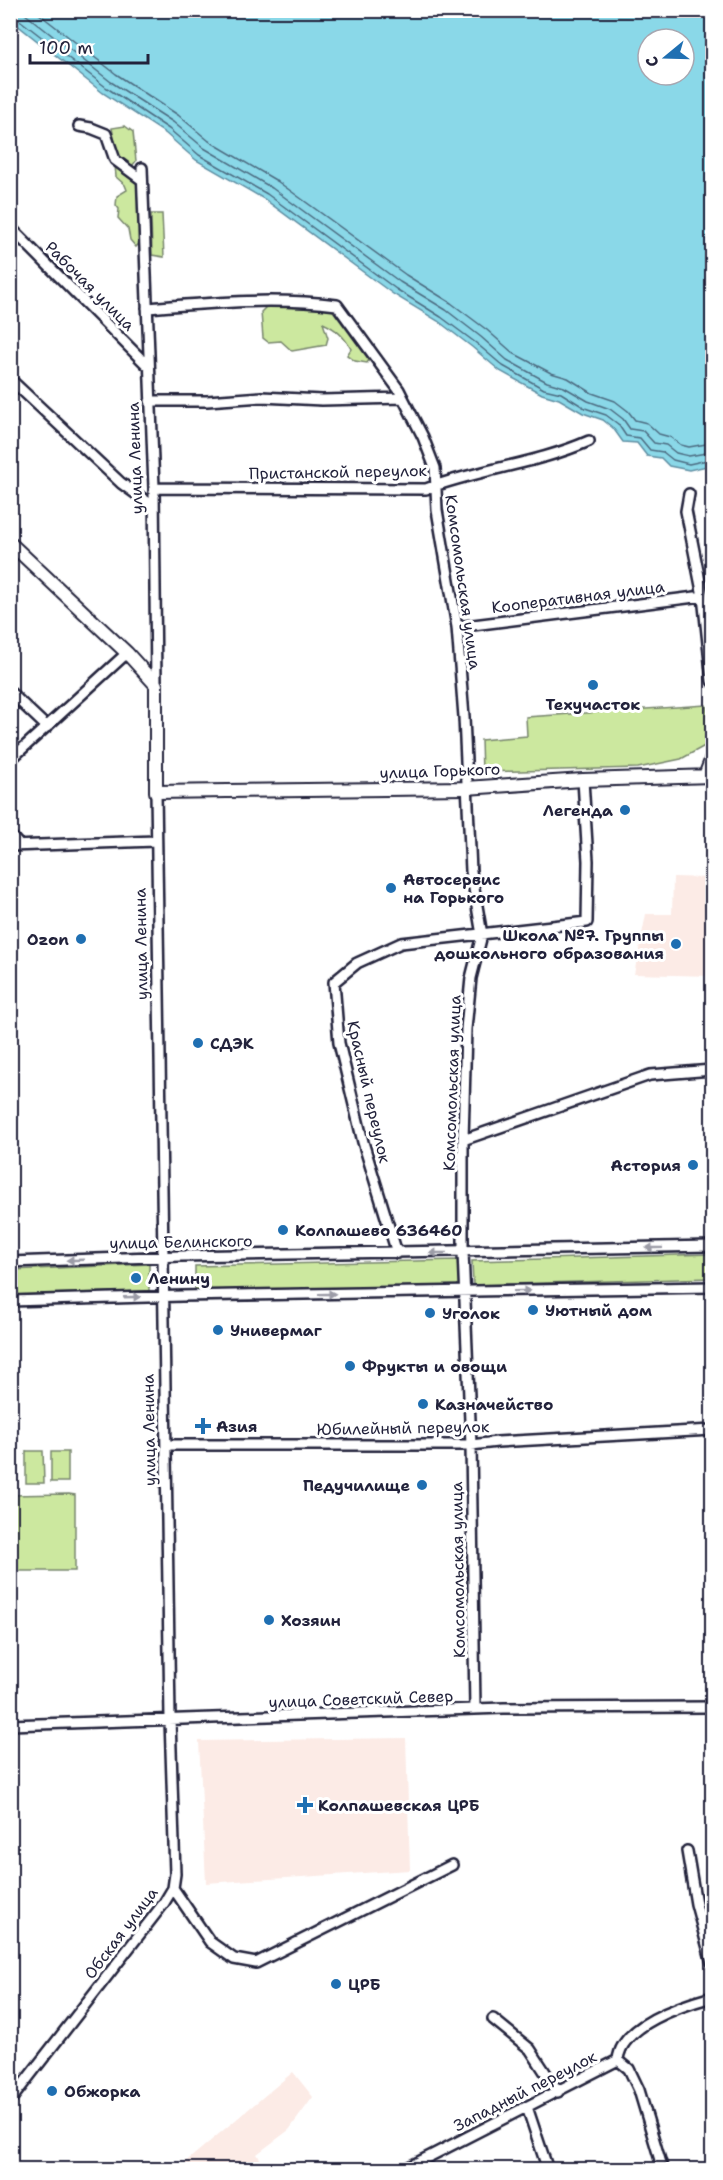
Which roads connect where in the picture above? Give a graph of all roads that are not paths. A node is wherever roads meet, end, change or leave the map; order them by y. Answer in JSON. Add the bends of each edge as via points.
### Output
{"nodes":[{"id":1,"x":79,"y":126,"type":"dead end"},
{"id":2,"x":142,"y":168,"type":"dead end"},
{"id":3,"x":142,"y":180,"type":"junction"},
{"id":4,"x":10,"y":227,"type":"edge"},
{"id":5,"x":147,"y":308,"type":"junction"},
{"id":6,"x":149,"y":367,"type":"junction"},
{"id":7,"x":10,"y":379,"type":"edge"},
{"id":8,"x":403,"y":398,"type":"junction"},
{"id":9,"x":150,"y":401,"type":"junction"},
{"id":10,"x":589,"y":441,"type":"dead end"},
{"id":11,"x":436,"y":485,"type":"junction"},
{"id":12,"x":154,"y":488,"type":"junction"},
{"id":13,"x":689,"y":494,"type":"dead end"},
{"id":14,"x":153,"y":506,"type":"junction"},
{"id":15,"x":10,"y":543,"type":"edge"},
{"id":16,"x":703,"y":596,"type":"junction"},
{"id":17,"x":457,"y":627,"type":"junction"},
{"id":18,"x":127,"y":653,"type":"junction"},
{"id":19,"x":712,"y":681,"type":"edge"},
{"id":20,"x":156,"y":685,"type":"junction"},
{"id":21,"x":10,"y":692,"type":"edge"},
{"id":22,"x":47,"y":727,"type":"junction"},
{"id":23,"x":712,"y":758,"type":"edge"},
{"id":24,"x":10,"y":760,"type":"edge"},
{"id":25,"x":709,"y":776,"type":"edge"},
{"id":26,"x":583,"y":780,"type":"junction"},
{"id":27,"x":466,"y":788,"type":"junction"},
{"id":28,"x":156,"y":792,"type":"junction"},
{"id":29,"x":10,"y":835,"type":"edge"},
{"id":30,"x":156,"y":841,"type":"junction"},
{"id":31,"x":15,"y":845,"type":"edge"},
{"id":32,"x":482,"y":935,"type":"junction"},
{"id":33,"x":712,"y":1070,"type":"edge"},
{"id":34,"x":463,"y":1140,"type":"junction"},
{"id":35,"x":712,"y":1246,"type":"edge"},
{"id":36,"x":463,"y":1252,"type":"junction"},
{"id":37,"x":397,"y":1253,"type":"junction"},
{"id":38,"x":163,"y":1257,"type":"junction"},
{"id":39,"x":10,"y":1262,"type":"edge"},
{"id":40,"x":712,"y":1287,"type":"edge"},
{"id":41,"x":466,"y":1293,"type":"junction"},
{"id":42,"x":164,"y":1296,"type":"junction"},
{"id":43,"x":10,"y":1300,"type":"edge"},
{"id":44,"x":712,"y":1430,"type":"edge"},
{"id":45,"x":166,"y":1444,"type":"junction"},
{"id":46,"x":471,"y":1445,"type":"junction"},
{"id":47,"x":712,"y":1707,"type":"edge"},
{"id":48,"x":475,"y":1709,"type":"junction"},
{"id":49,"x":170,"y":1719,"type":"junction"},
{"id":50,"x":10,"y":1725,"type":"edge"},
{"id":51,"x":687,"y":1851,"type":"dead end"},
{"id":52,"x":452,"y":1865,"type":"dead end"},
{"id":53,"x":173,"y":1888,"type":"junction"},
{"id":54,"x":712,"y":1963,"type":"edge"},
{"id":55,"x":712,"y":1997,"type":"edge"},
{"id":56,"x":493,"y":2019,"type":"dead end"},
{"id":57,"x":618,"y":2060,"type":"junction"},
{"id":58,"x":558,"y":2092,"type":"junction"},
{"id":59,"x":10,"y":2101,"type":"edge"},
{"id":60,"x":527,"y":2107,"type":"junction"},
{"id":61,"x":403,"y":2169,"type":"edge"},
{"id":62,"x":548,"y":2169,"type":"edge"},
{"id":63,"x":663,"y":2169,"type":"edge"}],
"edges":[{"from":1,"to":3,"type":"street","via":[[106,134],[115,160]]},
{"from":2,"to":3,"type":"street","name":"улица Ленина"},
{"from":3,"to":5,"type":"street","name":"улица Ленина"},
{"from":4,"to":6,"type":"street","name":"Рабочая улица"},
{"from":5,"to":6,"type":"street","name":"улица Ленина"},
{"from":5,"to":8,"type":"street","name":"Комсомольская улица","via":[[247,302],[337,305]]},
{"from":6,"to":9,"type":"street","name":"улица Ленина"},
{"from":7,"to":14,"type":"street","via":[[121,483]]},
{"from":8,"to":9,"type":"street"},
{"from":8,"to":11,"type":"street","name":"Комсомольская улица","via":[[435,468]]},
{"from":9,"to":12,"type":"street","name":"улица Ленина"},
{"from":10,"to":11,"type":"street","name":"Пристанской переулок","via":[[565,452]]},
{"from":11,"to":12,"type":"street","name":"Пристанской переулок","via":[[426,489]]},
{"from":11,"to":17,"type":"street","name":"Комсомольская улица"},
{"from":12,"to":14,"type":"street","name":"улица Ленина"},
{"from":13,"to":16,"type":"street","via":[[686,511]]},
{"from":14,"to":20,"type":"street","name":"улица Ленина"},
{"from":15,"to":18,"type":"main road"},
{"from":16,"to":17,"type":"street","name":"Кооперативная улица"},
{"from":16,"to":19,"type":"street"},
{"from":17,"to":27,"type":"street","name":"Комсомольская улица"},
{"from":18,"to":20,"type":"main road"},
{"from":18,"to":22,"type":"street"},
{"from":20,"to":28,"type":"main road","name":"улица Ленина"},
{"from":21,"to":22,"type":"street"},
{"from":22,"to":24,"type":"street"},
{"from":23,"to":25,"type":"main road","name":"улица Горького"},
{"from":25,"to":26,"type":"main road","name":"улица Горького"},
{"from":26,"to":27,"type":"main road","name":"улица Горького"},
{"from":26,"to":32,"type":"street","name":"Красный переулок","via":[[587,922]]},
{"from":27,"to":28,"type":"main road","name":"улица Горького"},
{"from":27,"to":32,"type":"street","name":"Комсомольская улица","via":[[471,872]]},
{"from":28,"to":30,"type":"street","name":"улица Ленина"},
{"from":29,"to":31,"type":"street"},
{"from":30,"to":31,"type":"street"},
{"from":30,"to":38,"type":"street","name":"улица Ленина"},
{"from":32,"to":34,"type":"street","name":"Комсомольская улица","via":[[471,978],[466,1029]]},
{"from":32,"to":37,"type":"street","name":"Красный переулок","via":[[401,943],[357,963],[334,982],[342,1054],[363,1142]]},
{"from":33,"to":34,"type":"street","via":[[650,1075]]},
{"from":34,"to":36,"type":"street","name":"Комсомольская улица"},
{"from":35,"to":36,"type":"street","name":"улица Белинского","one_way":true},
{"from":36,"to":37,"type":"street","name":"улица Белинского","one_way":true},
{"from":36,"to":41,"type":"street","name":"Комсомольская улица"},
{"from":37,"to":38,"type":"street","name":"улица Белинского"},
{"from":38,"to":39,"type":"street","name":"улица Белинского","one_way":true},
{"from":38,"to":42,"type":"street","name":"улица Ленина"},
{"from":41,"to":40,"type":"street","one_way":true},
{"from":42,"to":41,"type":"street","one_way":true},
{"from":41,"to":46,"type":"street","name":"Комсомольская улица"},
{"from":43,"to":42,"type":"street","one_way":true},
{"from":42,"to":45,"type":"street","name":"улица Ленина"},
{"from":44,"to":46,"type":"street","name":"Юбилейный переулок"},
{"from":45,"to":46,"type":"street","name":"Юбилейный переулок"},
{"from":45,"to":49,"type":"street","name":"улица Ленина"},
{"from":46,"to":48,"type":"street","name":"Комсомольская улица"},
{"from":47,"to":48,"type":"street","name":"улица Советский Север"},
{"from":48,"to":49,"type":"street","name":"улица Советский Север"},
{"from":49,"to":50,"type":"street","name":"улица Советский Север"},
{"from":49,"to":53,"type":"street","name":"Обская улица"},
{"from":51,"to":54,"type":"street"},
{"from":52,"to":53,"type":"street","via":[[256,1963],[234,1959],[210,1942]]},
{"from":53,"to":59,"type":"street","name":"Обская улица"},
{"from":55,"to":57,"type":"street","name":"Западный переулок","via":[[663,2013],[627,2038],[619,2049]]},
{"from":56,"to":58,"type":"street","via":[[530,2049]]},
{"from":57,"to":58,"type":"street","name":"Западный переулок"},
{"from":57,"to":63,"type":"street","via":[[629,2069],[639,2090]]},
{"from":58,"to":60,"type":"street","name":"Западный переулок"},
{"from":60,"to":61,"type":"street","name":"Западный переулок"},
{"from":60,"to":62,"type":"street"}]}
